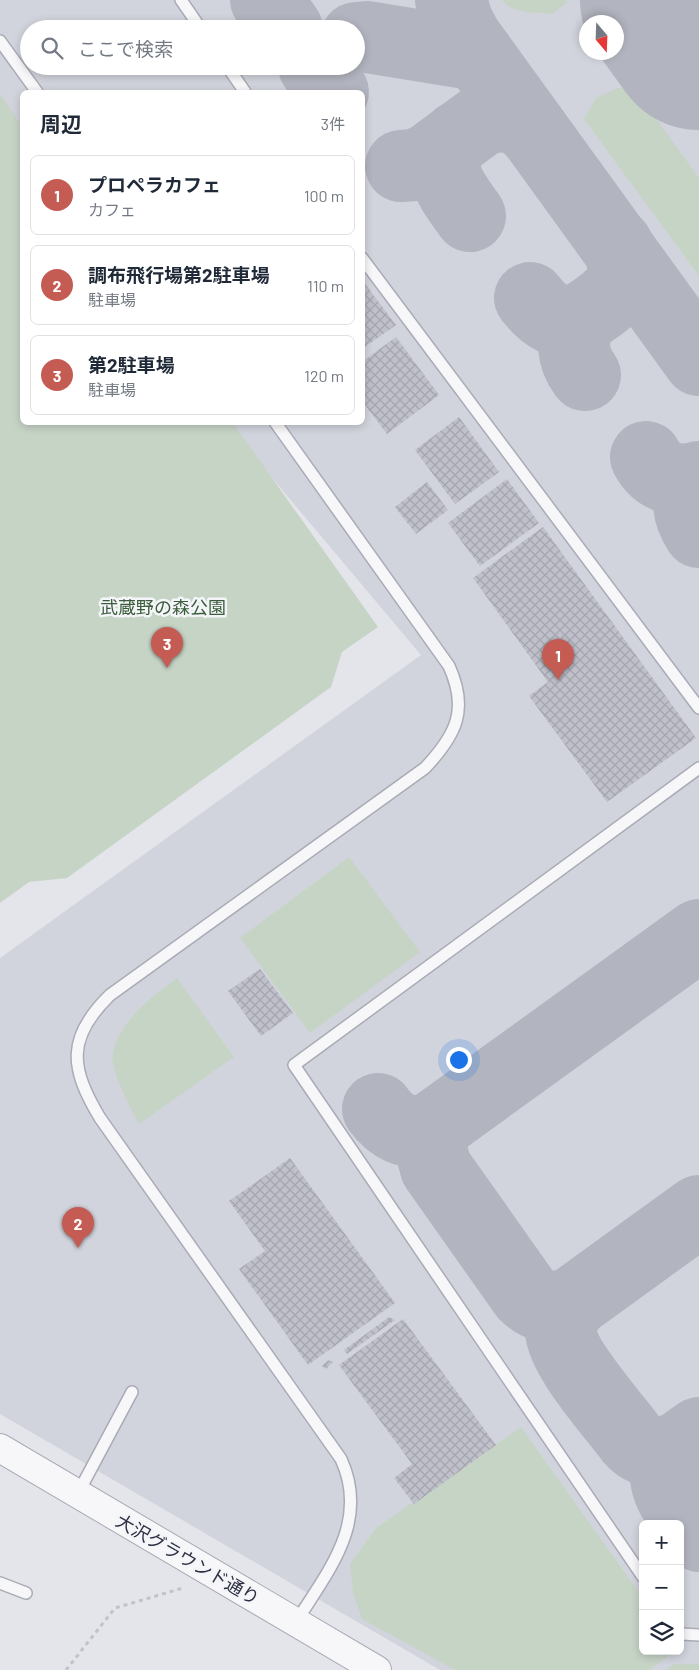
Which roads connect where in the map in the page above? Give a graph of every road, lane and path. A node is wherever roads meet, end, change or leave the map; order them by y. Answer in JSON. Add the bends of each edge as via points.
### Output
{"nodes":[{"id":1,"x":181,"y":0,"type":"edge"},
{"id":2,"x":195,"y":20,"type":"edge"},
{"id":3,"x":0,"y":41,"type":"edge"},
{"id":4,"x":20,"y":69,"type":"edge"},
{"id":5,"x":25,"y":75,"type":"edge"},
{"id":6,"x":233,"y":75,"type":"edge"},
{"id":7,"x":36,"y":90,"type":"edge"},
{"id":8,"x":244,"y":90,"type":"edge"},
{"id":9,"x":365,"y":262,"type":"edge"},
{"id":10,"x":276,"y":425,"type":"edge"},
{"id":11,"x":699,"y":708,"type":"edge"},
{"id":12,"x":699,"y":768,"type":"edge"},
{"id":13,"x":132,"y":1392,"type":"dead end"},
{"id":14,"x":0,"y":1448,"type":"edge"},
{"id":15,"x":77,"y":1495,"type":"junction"},
{"id":16,"x":639,"y":1571,"type":"edge"},
{"id":17,"x":219,"y":1578,"type":"junction"},
{"id":18,"x":0,"y":1582,"type":"edge"},
{"id":19,"x":26,"y":1594,"type":"dead end"},
{"id":20,"x":296,"y":1623,"type":"junction"},
{"id":21,"x":684,"y":1634,"type":"edge"},
{"id":22,"x":699,"y":1634,"type":"edge"},
{"id":23,"x":66,"y":1670,"type":"edge"},
{"id":24,"x":377,"y":1670,"type":"edge"}],
"edges":[{"from":1,"to":2,"type":"lane"},
{"from":3,"to":4,"type":"lane"},
{"from":5,"to":7,"type":"lane"},
{"from":6,"to":8,"type":"lane"},
{"from":9,"to":11,"type":"lane"},
{"from":10,"to":20,"type":"lane","via":[[449,666],[459,697],[457,719],[446,744],[425,768],[110,995],[85,1026],[76,1054],[79,1077],[100,1118],[341,1459],[347,1472],[352,1506],[346,1538]]},
{"from":12,"to":16,"type":"lane","via":[[294,1065]]},
{"from":13,"to":15,"type":"lane"},
{"from":14,"to":15,"type":"street","name":"大沢グラウンド通り"},
{"from":15,"to":17,"type":"street","name":"大沢グラウンド通り"},
{"from":17,"to":20,"type":"street","name":"大沢グラウンド通り"},
{"from":17,"to":23,"type":"path","via":[[115,1608]]},
{"from":18,"to":19,"type":"lane"},
{"from":20,"to":24,"type":"street","name":"大沢グラウンド通り"},
{"from":21,"to":22,"type":"lane"}]}
